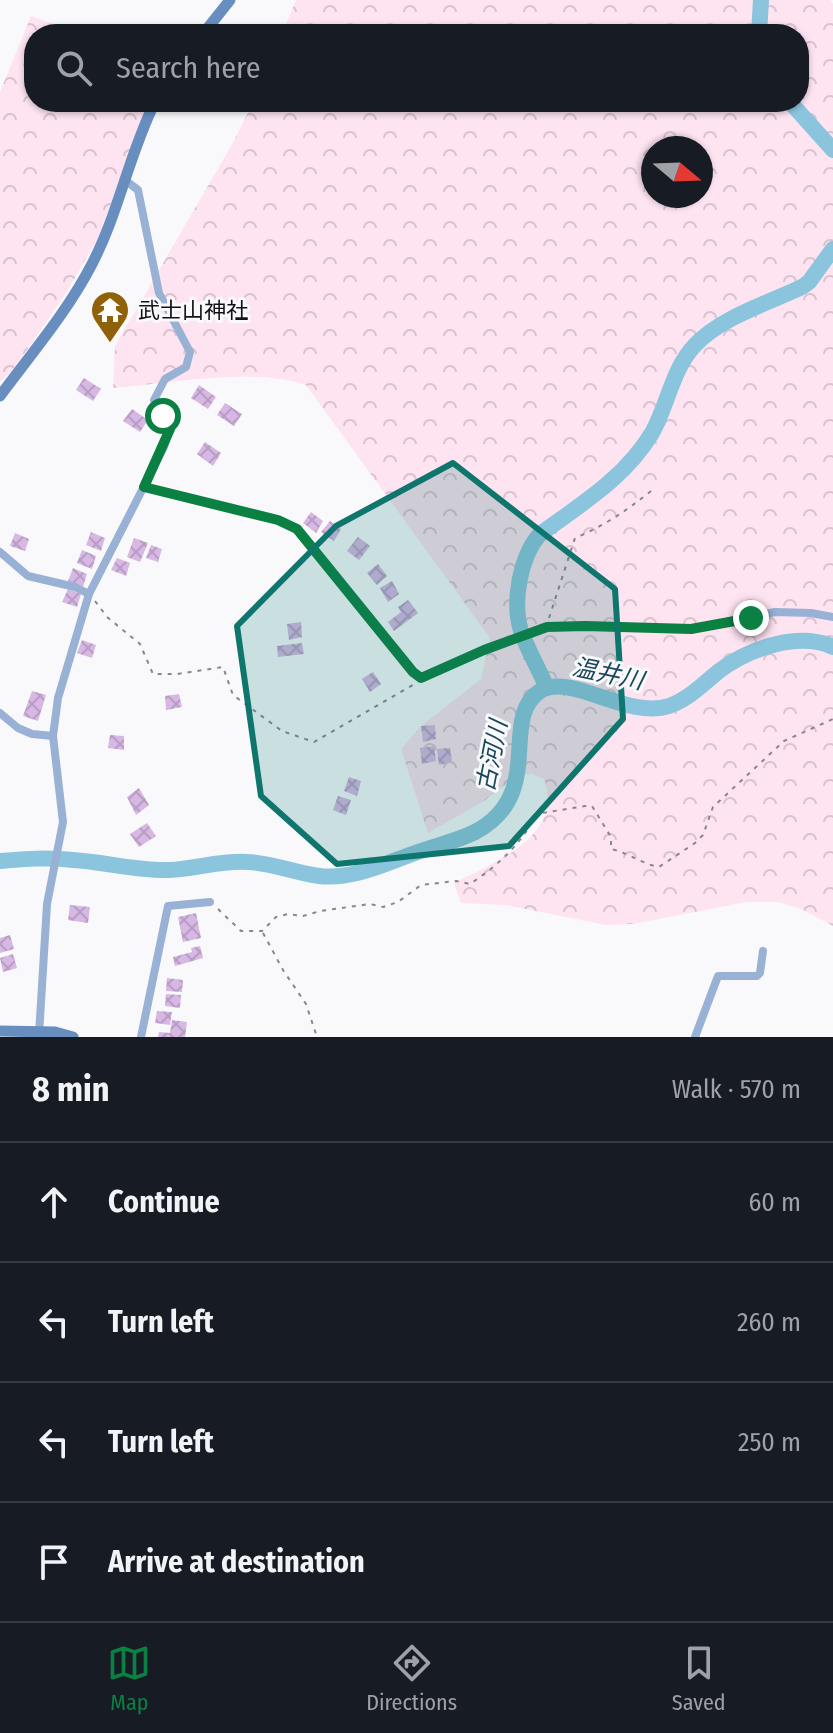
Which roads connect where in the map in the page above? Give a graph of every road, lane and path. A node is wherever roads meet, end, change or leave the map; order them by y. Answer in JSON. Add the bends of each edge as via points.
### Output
{"nodes":[{"id":1,"x":230,"y":0,"type":"edge"},
{"id":2,"x":211,"y":24,"type":"edge"},
{"id":3,"x":150,"y":112,"type":"edge"},
{"id":4,"x":125,"y":180,"type":"junction"},
{"id":5,"x":0,"y":396,"type":"edge"},
{"id":6,"x":144,"y":487,"type":"junction"},
{"id":7,"x":651,"y":491,"type":"dead end"},
{"id":8,"x":0,"y":552,"type":"edge"},
{"id":9,"x":89,"y":594,"type":"junction"},
{"id":10,"x":833,"y":617,"type":"edge"},
{"id":11,"x":547,"y":627,"type":"junction"},
{"id":12,"x":421,"y":678,"type":"junction"},
{"id":13,"x":0,"y":713,"type":"edge"},
{"id":14,"x":833,"y":719,"type":"edge"},
{"id":15,"x":53,"y":736,"type":"junction"},
{"id":16,"x":210,"y":902,"type":"joint"},
{"id":17,"x":262,"y":931,"type":"junction"},
{"id":18,"x":763,"y":951,"type":"dead end"},
{"id":19,"x":0,"y":1031,"type":"edge"},
{"id":20,"x":39,"y":1034,"type":"edge"},
{"id":21,"x":73,"y":1037,"type":"edge"},
{"id":22,"x":141,"y":1037,"type":"edge"},
{"id":23,"x":317,"y":1037,"type":"edge"},
{"id":24,"x":695,"y":1037,"type":"edge"}],
"edges":[{"from":1,"to":2,"type":"main road"},
{"from":3,"to":4,"type":"main road"},
{"from":4,"to":5,"type":"main road","via":[[91,266]]},
{"from":4,"to":6,"type":"street","via":[[138,190],[159,293],[190,352],[186,367],[165,379],[154,400],[170,429]]},
{"from":6,"to":9,"type":"street"},
{"from":6,"to":12,"type":"street","via":[[297,529]]},
{"from":7,"to":11,"type":"path","via":[[601,527],[575,538]]},
{"from":8,"to":9,"type":"street","via":[[28,576]]},
{"from":9,"to":12,"type":"path","via":[[140,644],[153,674],[223,667],[233,695],[282,731],[314,742]]},
{"from":9,"to":15,"type":"street","via":[[58,698]]},
{"from":10,"to":11,"type":"street","via":[[775,612],[691,629]]},
{"from":11,"to":12,"type":"street"},
{"from":13,"to":15,"type":"street","via":[[18,728]]},
{"from":14,"to":17,"type":"path","via":[[784,741],[713,807],[703,835],[659,867],[611,849],[611,837],[592,806],[548,812],[536,814],[519,842],[470,884],[421,885],[383,907],[288,914],[276,917]]},
{"from":15,"to":20,"type":"street","via":[[63,822],[47,904]]},
{"from":16,"to":17,"type":"path","via":[[241,931]]},
{"from":16,"to":22,"type":"street","via":[[168,906]]},
{"from":17,"to":23,"type":"path","via":[[306,1004]]},
{"from":18,"to":24,"type":"street","via":[[757,976],[718,976]]},
{"from":19,"to":20,"type":"main road"},
{"from":20,"to":21,"type":"main road"}]}
